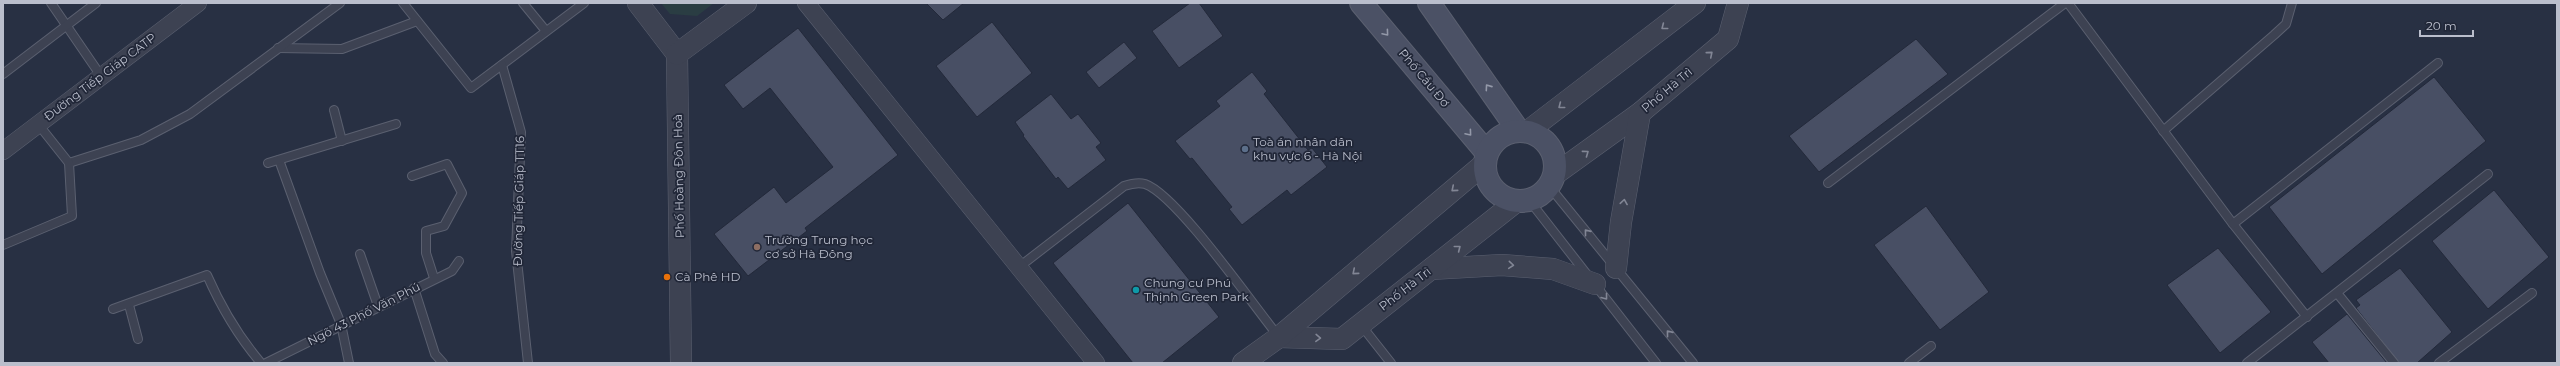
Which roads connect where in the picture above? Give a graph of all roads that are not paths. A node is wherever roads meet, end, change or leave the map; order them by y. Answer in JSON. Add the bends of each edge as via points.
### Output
{"nodes":[{"id":1,"x":51,"y":3,"type":"edge"},
{"id":2,"x":96,"y":3,"type":"edge"},
{"id":3,"x":198,"y":3,"type":"edge"},
{"id":4,"x":340,"y":3,"type":"edge"},
{"id":5,"x":403,"y":3,"type":"edge"},
{"id":6,"x":523,"y":3,"type":"edge"},
{"id":7,"x":584,"y":3,"type":"edge"},
{"id":8,"x":638,"y":3,"type":"edge"},
{"id":9,"x":746,"y":3,"type":"edge"},
{"id":10,"x":806,"y":3,"type":"edge"},
{"id":11,"x":1361,"y":3,"type":"edge"},
{"id":12,"x":1429,"y":3,"type":"edge"},
{"id":13,"x":1695,"y":3,"type":"edge"},
{"id":14,"x":1738,"y":3,"type":"edge"},
{"id":15,"x":2064,"y":3,"type":"edge"},
{"id":16,"x":2068,"y":3,"type":"edge"},
{"id":17,"x":2292,"y":3,"type":"edge"},
{"id":18,"x":417,"y":21,"type":"junction"},
{"id":19,"x":66,"y":24,"type":"junction"},
{"id":20,"x":546,"y":32,"type":"junction"},
{"id":21,"x":278,"y":48,"type":"junction"},
{"id":22,"x":678,"y":54,"type":"junction"},
{"id":23,"x":2438,"y":63,"type":"dead end"},
{"id":24,"x":502,"y":65,"type":"junction"},
{"id":25,"x":3,"y":74,"type":"edge"},
{"id":26,"x":101,"y":76,"type":"junction"},
{"id":27,"x":334,"y":110,"type":"dead end"},
{"id":28,"x":1640,"y":114,"type":"junction"},
{"id":29,"x":38,"y":124,"type":"junction"},
{"id":30,"x":396,"y":124,"type":"dead end"},
{"id":31,"x":1523,"y":131,"type":"junction"},
{"id":32,"x":2163,"y":131,"type":"junction"},
{"id":33,"x":342,"y":141,"type":"junction"},
{"id":34,"x":3,"y":151,"type":"edge"},
{"id":35,"x":1485,"y":158,"type":"junction"},
{"id":36,"x":280,"y":160,"type":"junction"},
{"id":37,"x":69,"y":163,"type":"junction"},
{"id":38,"x":268,"y":163,"type":"dead end"},
{"id":39,"x":2488,"y":174,"type":"dead end"},
{"id":40,"x":412,"y":176,"type":"dead end"},
{"id":41,"x":1552,"y":181,"type":"junction"},
{"id":42,"x":1828,"y":183,"type":"dead end"},
{"id":43,"x":1523,"y":201,"type":"junction"},
{"id":44,"x":2233,"y":224,"type":"junction"},
{"id":45,"x":3,"y":245,"type":"edge"},
{"id":46,"x":360,"y":254,"type":"dead end"},
{"id":47,"x":458,"y":261,"type":"dead end"},
{"id":48,"x":1019,"y":267,"type":"junction"},
{"id":49,"x":1616,"y":268,"type":"junction"},
{"id":50,"x":1431,"y":269,"type":"junction"},
{"id":51,"x":434,"y":278,"type":"junction"},
{"id":52,"x":1595,"y":284,"type":"junction"},
{"id":53,"x":414,"y":288,"type":"junction"},
{"id":54,"x":2337,"y":293,"type":"junction"},
{"id":55,"x":2532,"y":293,"type":"dead end"},
{"id":56,"x":129,"y":305,"type":"junction"},
{"id":57,"x":378,"y":306,"type":"junction"},
{"id":58,"x":113,"y":309,"type":"dead end"},
{"id":59,"x":2307,"y":317,"type":"junction"},
{"id":60,"x":341,"y":324,"type":"junction"},
{"id":61,"x":1360,"y":324,"type":"junction"},
{"id":62,"x":1279,"y":336,"type":"junction"},
{"id":63,"x":138,"y":339,"type":"dead end"},
{"id":64,"x":1931,"y":346,"type":"dead end"},
{"id":65,"x":261,"y":363,"type":"edge"},
{"id":66,"x":266,"y":363,"type":"edge"},
{"id":67,"x":350,"y":363,"type":"edge"},
{"id":68,"x":443,"y":363,"type":"edge"},
{"id":69,"x":528,"y":363,"type":"edge"},
{"id":70,"x":681,"y":363,"type":"edge"},
{"id":71,"x":1096,"y":363,"type":"edge"},
{"id":72,"x":1243,"y":363,"type":"edge"},
{"id":73,"x":1391,"y":363,"type":"edge"},
{"id":74,"x":1656,"y":363,"type":"edge"},
{"id":75,"x":1693,"y":363,"type":"edge"},
{"id":76,"x":1909,"y":363,"type":"edge"},
{"id":77,"x":2247,"y":363,"type":"edge"},
{"id":78,"x":2394,"y":363,"type":"edge"},
{"id":79,"x":2439,"y":363,"type":"edge"}],
"edges":[{"from":1,"to":19,"type":"lane"},
{"from":2,"to":19,"type":"lane"},
{"from":3,"to":26,"type":"street","name":"Đường Tiếp Giáp CATP"},
{"from":4,"to":21,"type":"lane"},
{"from":5,"to":18,"type":"lane"},
{"from":6,"to":20,"type":"lane"},
{"from":7,"to":20,"type":"lane"},
{"from":8,"to":22,"type":"street"},
{"from":9,"to":22,"type":"street"},
{"from":10,"to":48,"type":"street"},
{"from":11,"to":35,"type":"main road","name":"Phố Cầu Đơ","one_way":true},
{"from":31,"to":12,"type":"main road","one_way":true},
{"from":13,"to":31,"type":"street","one_way":true},
{"from":28,"to":14,"type":"street","name":"Phố Hà Trì","one_way":true,"via":[[1728,39]]},
{"from":15,"to":42,"type":"lane"},
{"from":16,"to":32,"type":"lane"},
{"from":17,"to":32,"type":"lane","via":[[2286,24]]},
{"from":18,"to":21,"type":"lane","via":[[342,49]]},
{"from":18,"to":24,"type":"lane","via":[[471,88]]},
{"from":19,"to":25,"type":"lane"},
{"from":19,"to":26,"type":"lane"},
{"from":20,"to":24,"type":"lane"},
{"from":21,"to":37,"type":"lane","via":[[190,114],[142,140]]},
{"from":22,"to":70,"type":"street","name":"Phố Hoàng Đôn Hoà"},
{"from":23,"to":44,"type":"lane"},
{"from":24,"to":69,"type":"lane","name":"Đường Tiếp Giáp TT16","via":[[521,132],[516,251]]},
{"from":26,"to":29,"type":"street","name":"Đường Tiếp Giáp CATP"},
{"from":27,"to":33,"type":"lane"},
{"from":41,"to":28,"type":"street","name":"Phố Hà Trì","one_way":true},
{"from":49,"to":28,"type":"street","one_way":true,"via":[[1621,222]]},
{"from":29,"to":34,"type":"street","name":"Đường Tiếp Giáp CATP"},
{"from":29,"to":37,"type":"lane"},
{"from":30,"to":33,"type":"lane"},
{"from":31,"to":35,"type":"main road","via":[[1499,137]]},
{"from":31,"to":41,"type":"main road","via":[[1546,142],[1553,152],[1556,164]]},
{"from":32,"to":44,"type":"lane"},
{"from":33,"to":36,"type":"lane"},
{"from":35,"to":43,"type":"main road","via":[[1485,175],[1490,185],[1507,199]]},
{"from":35,"to":62,"type":"street","one_way":true},
{"from":36,"to":38,"type":"lane"},
{"from":36,"to":60,"type":"lane"},
{"from":37,"to":45,"type":"lane","via":[[72,216]]},
{"from":39,"to":54,"type":"lane"},
{"from":40,"to":51,"type":"lane","via":[[447,164],[462,193],[444,226],[426,231],[426,253]]},
{"from":41,"to":43,"type":"main road","via":[[1540,195]]},
{"from":49,"to":41,"type":"lane","one_way":true},
{"from":50,"to":43,"type":"street","name":"Phố Hà Trì","one_way":true},
{"from":43,"to":52,"type":"lane"},
{"from":44,"to":59,"type":"lane"},
{"from":46,"to":57,"type":"lane"},
{"from":47,"to":51,"type":"lane","name":"Ngõ 43 Phố Văn Phú","via":[[452,270]]},
{"from":48,"to":62,"type":"lane","via":[[1124,186],[1144,184],[1176,207]]},
{"from":48,"to":71,"type":"street"},
{"from":75,"to":49,"type":"lane","one_way":true},
{"from":50,"to":52,"type":"street","one_way":true,"via":[[1502,264],[1553,269]]},
{"from":50,"to":61,"type":"street","name":"Phố Hà Trì"},
{"from":51,"to":53,"type":"lane","name":"Ngõ 43 Phố Văn Phú"},
{"from":52,"to":74,"type":"lane","one_way":true},
{"from":53,"to":57,"type":"lane","name":"Ngõ 43 Phố Văn Phú"},
{"from":53,"to":68,"type":"lane","via":[[435,354]]},
{"from":54,"to":59,"type":"lane"},
{"from":54,"to":78,"type":"lane"},
{"from":55,"to":79,"type":"lane"},
{"from":56,"to":58,"type":"lane"},
{"from":56,"to":63,"type":"lane"},
{"from":56,"to":65,"type":"lane","via":[[206,274],[222,308],[246,346]]},
{"from":57,"to":60,"type":"lane","name":"Ngõ 43 Phố Văn Phú"},
{"from":59,"to":77,"type":"lane"},
{"from":60,"to":66,"type":"lane","name":"Ngõ 43 Phố Văn Phú"},
{"from":60,"to":67,"type":"lane"},
{"from":62,"to":61,"type":"street","name":"Phố Hà Trì","one_way":true,"via":[[1342,339]]},
{"from":61,"to":73,"type":"lane"},
{"from":62,"to":72,"type":"street"},
{"from":64,"to":76,"type":"lane"}]}
